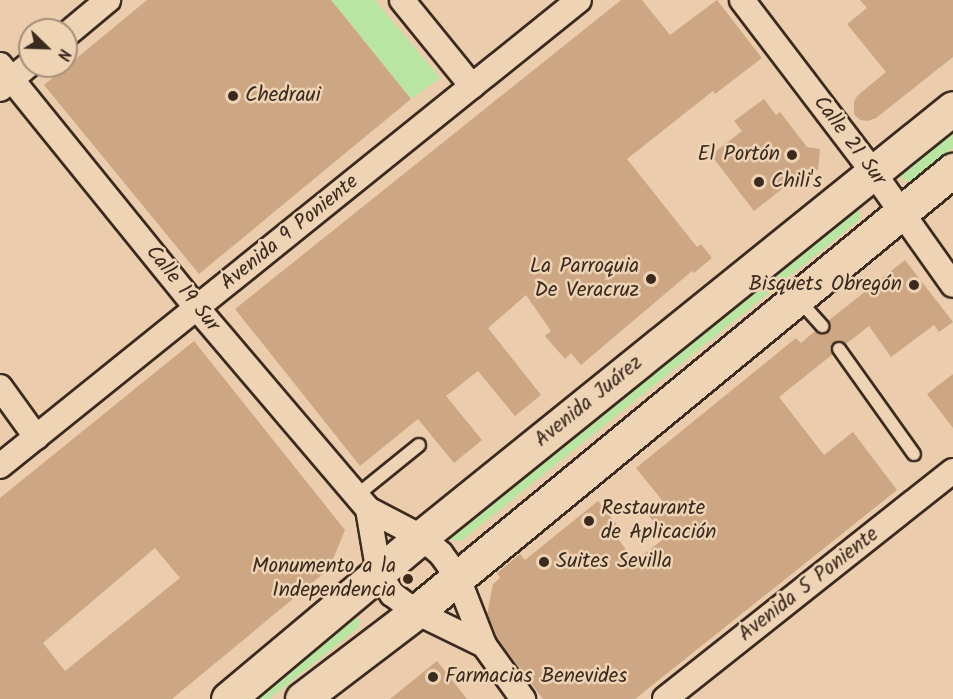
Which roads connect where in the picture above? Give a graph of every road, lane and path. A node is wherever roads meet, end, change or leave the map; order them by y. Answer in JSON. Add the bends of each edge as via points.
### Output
{"nodes":[{"id":1,"x":108,"y":0,"type":"edge"},
{"id":2,"x":402,"y":0,"type":"edge"},
{"id":3,"x":579,"y":0,"type":"edge"},
{"id":4,"x":742,"y":0,"type":"edge"},
{"id":5,"x":78,"y":24,"type":"edge"},
{"id":6,"x":10,"y":74,"type":"edge"},
{"id":7,"x":472,"y":87,"type":"junction"},
{"id":8,"x":953,"y":108,"type":"edge"},
{"id":9,"x":953,"y":170,"type":"edge"},
{"id":10,"x":873,"y":172,"type":"junction"},
{"id":11,"x":901,"y":212,"type":"junction"},
{"id":12,"x":953,"y":285,"type":"edge"},
{"id":13,"x":796,"y":298,"type":"junction"},
{"id":14,"x":197,"y":308,"type":"junction"},
{"id":15,"x":822,"y":326,"type":"dead end"},
{"id":16,"x":839,"y":350,"type":"dead end"},
{"id":17,"x":0,"y":387,"type":"edge"},
{"id":18,"x":36,"y":437,"type":"junction"},
{"id":19,"x":419,"y":445,"type":"dead end"},
{"id":20,"x":914,"y":454,"type":"dead end"},
{"id":21,"x":0,"y":466,"type":"edge"},
{"id":22,"x":953,"y":471,"type":"edge"},
{"id":23,"x":362,"y":503,"type":"junction"},
{"id":24,"x":421,"y":537,"type":"junction"},
{"id":25,"x":379,"y":574,"type":"junction"},
{"id":26,"x":457,"y":576,"type":"junction"},
{"id":27,"x":416,"y":612,"type":"junction"},
{"id":28,"x":484,"y":645,"type":"junction"},
{"id":29,"x":228,"y":699,"type":"edge"},
{"id":30,"x":302,"y":699,"type":"edge"},
{"id":31,"x":523,"y":699,"type":"edge"},
{"id":32,"x":665,"y":699,"type":"edge"}],
"edges":[{"from":1,"to":5,"type":"street"},
{"from":2,"to":7,"type":"street"},
{"from":3,"to":7,"type":"street","name":"Avenida 9 Poniente"},
{"from":4,"to":10,"type":"street","name":"Calle 21 Sur"},
{"from":6,"to":14,"type":"street","name":"Calle 19 Sur"},
{"from":7,"to":14,"type":"street","name":"Avenida 9 Poniente"},
{"from":8,"to":10,"type":"main road","name":"Avenida Juárez"},
{"from":9,"to":11,"type":"main road"},
{"from":10,"to":11,"type":"street","name":"Calle 21 Sur"},
{"from":10,"to":24,"type":"main road","name":"Avenida Juárez"},
{"from":11,"to":12,"type":"street","name":"Calle 21 Sur"},
{"from":11,"to":13,"type":"main road"},
{"from":13,"to":15,"type":"lane"},
{"from":13,"to":26,"type":"main road"},
{"from":14,"to":18,"type":"street","name":"Avenida 9 Poniente"},
{"from":14,"to":23,"type":"street","name":"Calle 19 Sur"},
{"from":16,"to":20,"type":"lane"},
{"from":17,"to":18,"type":"street"},
{"from":18,"to":21,"type":"street","name":"Avenida 9 Poniente"},
{"from":19,"to":23,"type":"lane"},
{"from":22,"to":32,"type":"street","name":"Avenida 5 Poniente"},
{"from":23,"to":24,"type":"street","name":"Calle 19 Sur"},
{"from":23,"to":25,"type":"street","name":"Calle 19 Sur"},
{"from":24,"to":25,"type":"main road","name":"Avenida Juárez"},
{"from":24,"to":26,"type":"street","name":"Calle 19 Sur","via":[[441,554]]},
{"from":25,"to":27,"type":"street","name":"Calle 19 Sur","via":[[392,594]]},
{"from":25,"to":29,"type":"main road","name":"Avenida Juárez"},
{"from":26,"to":27,"type":"main road"},
{"from":26,"to":28,"type":"street","name":"Calle 19 Sur"},
{"from":27,"to":28,"type":"street","name":"Calle 19 Sur"},
{"from":27,"to":30,"type":"main road"},
{"from":28,"to":31,"type":"street","name":"Calle 19 Sur"}]}
